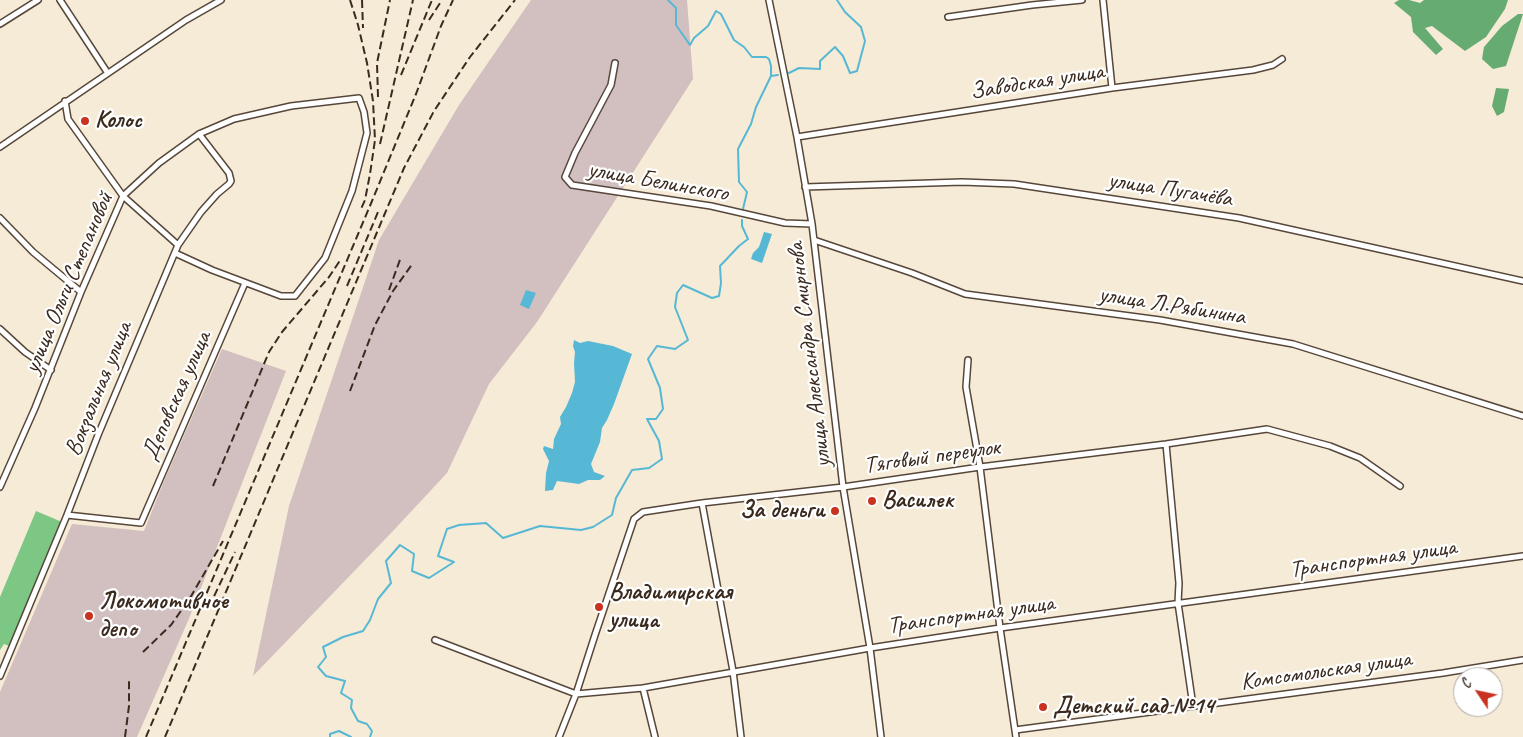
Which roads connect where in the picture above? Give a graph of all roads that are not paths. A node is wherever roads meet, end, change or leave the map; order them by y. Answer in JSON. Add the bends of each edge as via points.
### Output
{"nodes":[{"id":1,"x":38,"y":0,"type":"edge"},
{"id":2,"x":60,"y":0,"type":"edge"},
{"id":3,"x":221,"y":0,"type":"edge"},
{"id":4,"x":769,"y":0,"type":"edge"},
{"id":5,"x":1082,"y":0,"type":"edge"},
{"id":6,"x":1103,"y":0,"type":"edge"},
{"id":7,"x":948,"y":17,"type":"dead end"},
{"id":8,"x":0,"y":24,"type":"edge"},
{"id":9,"x":1282,"y":59,"type":"dead end"},
{"id":10,"x":615,"y":63,"type":"dead end"},
{"id":11,"x":108,"y":72,"type":"junction"},
{"id":12,"x":1112,"y":88,"type":"junction"},
{"id":13,"x":65,"y":101,"type":"junction"},
{"id":14,"x":199,"y":134,"type":"junction"},
{"id":15,"x":797,"y":137,"type":"junction"},
{"id":16,"x":0,"y":147,"type":"edge"},
{"id":17,"x":805,"y":187,"type":"junction"},
{"id":18,"x":122,"y":196,"type":"junction"},
{"id":19,"x":0,"y":218,"type":"edge"},
{"id":20,"x":812,"y":224,"type":"junction"},
{"id":21,"x":814,"y":240,"type":"junction"},
{"id":22,"x":178,"y":245,"type":"junction"},
{"id":23,"x":175,"y":253,"type":"junction"},
{"id":24,"x":1523,"y":281,"type":"edge"},
{"id":25,"x":245,"y":283,"type":"junction"},
{"id":26,"x":81,"y":292,"type":"junction"},
{"id":27,"x":0,"y":329,"type":"edge"},
{"id":28,"x":968,"y":360,"type":"dead end"},
{"id":29,"x":51,"y":370,"type":"junction"},
{"id":30,"x":1523,"y":416,"type":"edge"},
{"id":31,"x":1166,"y":444,"type":"junction"},
{"id":32,"x":980,"y":467,"type":"junction"},
{"id":33,"x":1400,"y":486,"type":"dead end"},
{"id":34,"x":0,"y":487,"type":"edge"},
{"id":35,"x":843,"y":487,"type":"junction"},
{"id":36,"x":702,"y":503,"type":"junction"},
{"id":37,"x":68,"y":515,"type":"junction"},
{"id":38,"x":1523,"y":556,"type":"edge"},
{"id":39,"x":1178,"y":603,"type":"junction"},
{"id":40,"x":1000,"y":628,"type":"junction"},
{"id":41,"x":435,"y":640,"type":"dead end"},
{"id":42,"x":870,"y":648,"type":"junction"},
{"id":43,"x":1523,"y":660,"type":"edge"},
{"id":44,"x":734,"y":671,"type":"junction"},
{"id":45,"x":0,"y":676,"type":"edge"},
{"id":46,"x":643,"y":688,"type":"junction"},
{"id":47,"x":576,"y":694,"type":"junction"},
{"id":48,"x":1193,"y":706,"type":"junction"},
{"id":49,"x":1015,"y":730,"type":"junction"},
{"id":50,"x":559,"y":737,"type":"edge"},
{"id":51,"x":655,"y":737,"type":"edge"},
{"id":52,"x":741,"y":737,"type":"edge"},
{"id":53,"x":881,"y":737,"type":"edge"},
{"id":54,"x":1016,"y":737,"type":"edge"}],
"edges":[{"from":1,"to":8,"type":"street"},
{"from":2,"to":11,"type":"street"},
{"from":3,"to":11,"type":"street"},
{"from":4,"to":15,"type":"street","name":"улица Александра Смирнова"},
{"from":5,"to":7,"type":"street"},
{"from":6,"to":12,"type":"street"},
{"from":9,"to":12,"type":"street","name":"Заводская улица","via":[[1253,70]]},
{"from":10,"to":20,"type":"street","name":"улица Белинского","via":[[611,85],[565,176],[572,185],[711,206],[785,223]]},
{"from":11,"to":13,"type":"street"},
{"from":12,"to":15,"type":"street","name":"Заводская улица"},
{"from":13,"to":16,"type":"street"},
{"from":13,"to":18,"type":"street","via":[[68,119]]},
{"from":14,"to":18,"type":"street","name":"улица Ольги Степановой"},
{"from":14,"to":22,"type":"street","name":"Вокзальная улица","via":[[229,173],[231,181],[201,212]]},
{"from":14,"to":25,"type":"street","name":"улица Ольги Степановой","via":[[234,119],[291,106],[360,98],[367,133],[352,191],[325,258],[294,296],[280,296]]},
{"from":15,"to":17,"type":"street","name":"улица Александра Смирнова"},
{"from":17,"to":20,"type":"street","name":"улица Александра Смирнова"},
{"from":17,"to":24,"type":"street","name":"улица Пугачёва","via":[[962,182],[1014,184],[1240,218]]},
{"from":18,"to":22,"type":"street"},
{"from":18,"to":26,"type":"street","name":"улица Ольги Степановой"},
{"from":19,"to":26,"type":"street","via":[[33,252]]},
{"from":20,"to":21,"type":"street","name":"улица Александра Смирнова"},
{"from":21,"to":30,"type":"street","name":"улица Л.Рябинина","via":[[965,294],[1160,320],[1293,344]]},
{"from":21,"to":35,"type":"street","name":"улица Александра Смирнова"},
{"from":22,"to":23,"type":"street","name":"Вокзальная улица"},
{"from":23,"to":25,"type":"street"},
{"from":23,"to":37,"type":"street","name":"Вокзальная улица"},
{"from":25,"to":37,"type":"street","name":"Деповская улица","via":[[141,523]]},
{"from":26,"to":29,"type":"street","name":"улица Ольги Степановой"},
{"from":27,"to":29,"type":"street"},
{"from":28,"to":32,"type":"street","via":[[966,386]]},
{"from":29,"to":34,"type":"street","name":"улица Ольги Степановой"},
{"from":31,"to":32,"type":"street","name":"Тяговый переулок"},
{"from":31,"to":33,"type":"street","name":"Тяговый переулок","via":[[1267,429],[1330,446],[1360,458]]},
{"from":31,"to":39,"type":"street","via":[[1179,583]]},
{"from":32,"to":35,"type":"street","name":"Тяговый переулок"},
{"from":32,"to":40,"type":"street"},
{"from":35,"to":36,"type":"street","name":"Тяговый переулок"},
{"from":35,"to":42,"type":"street","name":"улица Александра Смирнова"},
{"from":36,"to":44,"type":"street"},
{"from":36,"to":47,"type":"street","name":"Тяговый переулок","via":[[643,512],[634,519]]},
{"from":37,"to":45,"type":"street","name":"Вокзальная улица"},
{"from":38,"to":39,"type":"street","name":"Транспортная улица"},
{"from":39,"to":40,"type":"street","name":"Транспортная улица"},
{"from":39,"to":48,"type":"street"},
{"from":40,"to":42,"type":"street","name":"Транспортная улица"},
{"from":40,"to":49,"type":"street"},
{"from":41,"to":47,"type":"street","name":"Транспортная улица"},
{"from":42,"to":44,"type":"street","name":"Транспортная улица"},
{"from":42,"to":53,"type":"street","name":"улица Александра Смирнова"},
{"from":43,"to":48,"type":"street","name":"Комсомольская улица"},
{"from":44,"to":46,"type":"street","name":"Транспортная улица"},
{"from":44,"to":52,"type":"street"},
{"from":46,"to":47,"type":"street","name":"Транспортная улица"},
{"from":46,"to":51,"type":"street"},
{"from":47,"to":50,"type":"street"},
{"from":48,"to":49,"type":"street","name":"Комсомольская улица"},
{"from":49,"to":54,"type":"street"}]}
